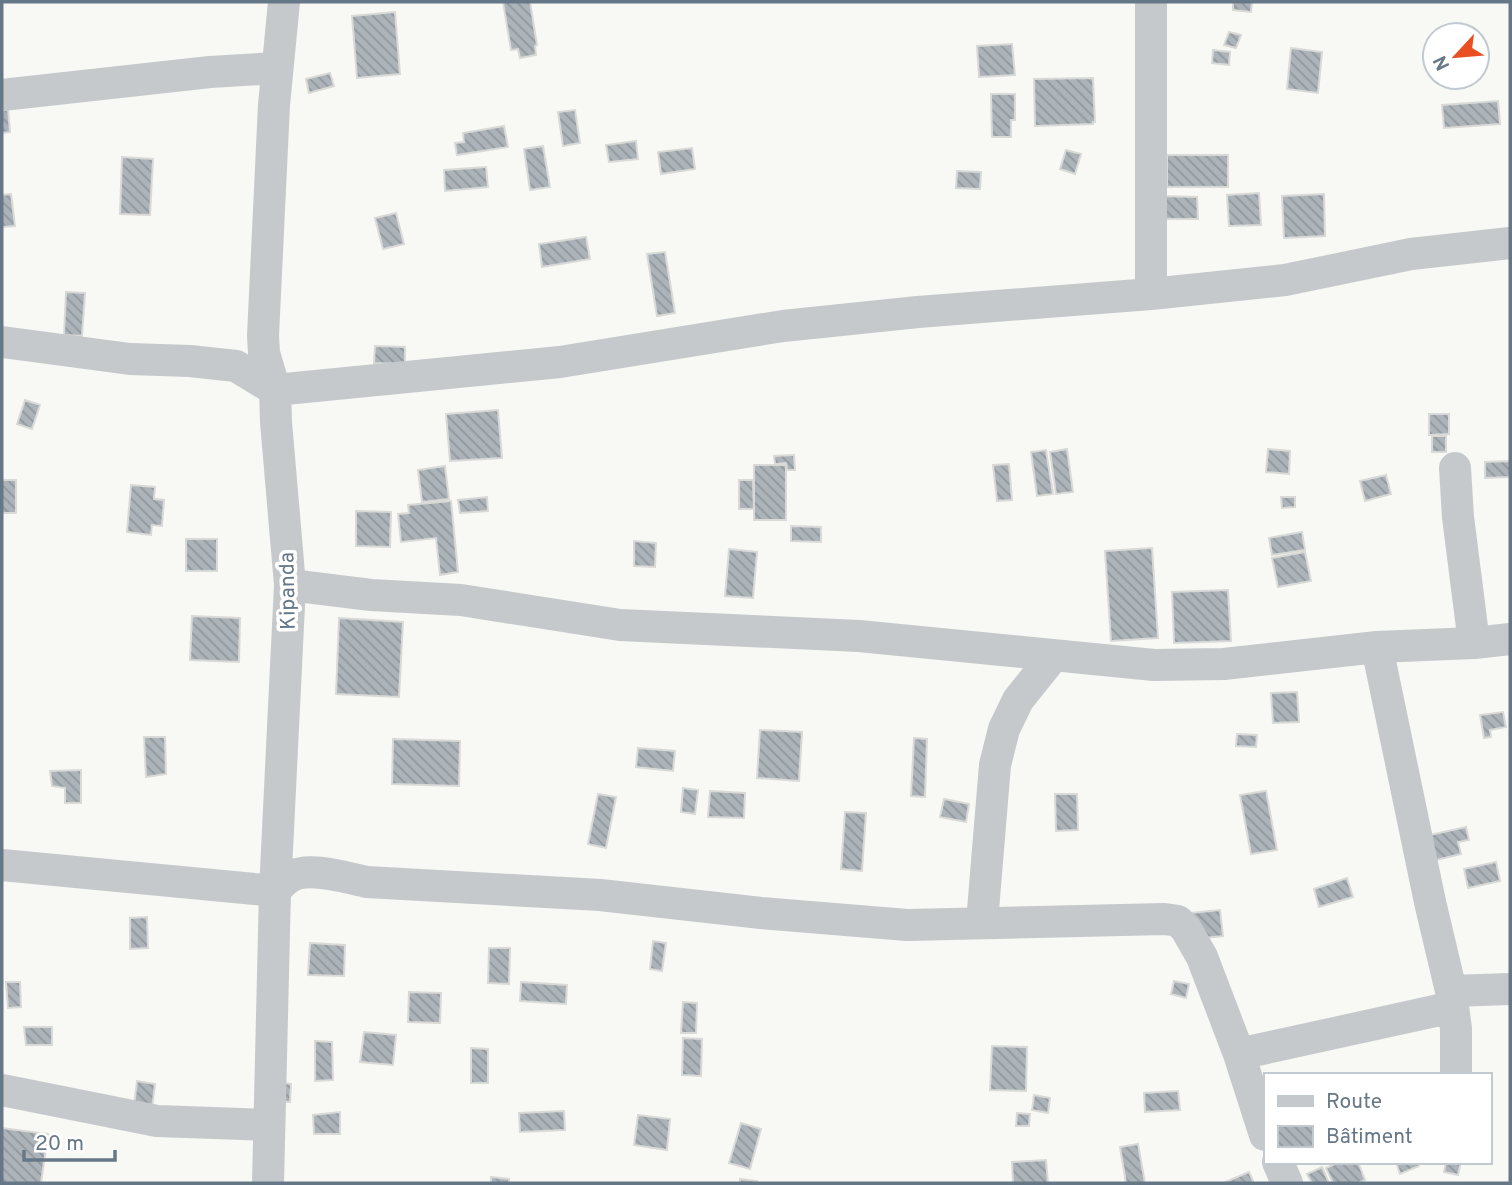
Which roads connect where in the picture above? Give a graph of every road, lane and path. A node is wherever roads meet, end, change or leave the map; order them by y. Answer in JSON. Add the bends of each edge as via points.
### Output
{"nodes":[{"id":1,"x":284,"y":2,"type":"edge"},
{"id":2,"x":1151,"y":2,"type":"edge"},
{"id":3,"x":277,"y":68,"type":"junction"},
{"id":4,"x":2,"y":94,"type":"edge"},
{"id":5,"x":1510,"y":243,"type":"edge"},
{"id":6,"x":1151,"y":293,"type":"junction"},
{"id":7,"x":2,"y":342,"type":"edge"},
{"id":8,"x":275,"y":390,"type":"junction"},
{"id":9,"x":1455,"y":468,"type":"dead end"},
{"id":10,"x":290,"y":585,"type":"junction"},
{"id":11,"x":1510,"y":639,"type":"edge"},
{"id":12,"x":1474,"y":643,"type":"junction"},
{"id":13,"x":1377,"y":647,"type":"junction"},
{"id":14,"x":1054,"y":655,"type":"junction"},
{"id":15,"x":2,"y":864,"type":"edge"},
{"id":16,"x":275,"y":891,"type":"junction"},
{"id":17,"x":982,"y":922,"type":"junction"},
{"id":18,"x":1510,"y":989,"type":"edge"},
{"id":19,"x":1452,"y":999,"type":"junction"},
{"id":20,"x":1239,"y":1054,"type":"junction"},
{"id":21,"x":1456,"y":1073,"type":"edge"},
{"id":22,"x":2,"y":1090,"type":"edge"},
{"id":23,"x":269,"y":1125,"type":"junction"},
{"id":24,"x":1264,"y":1132,"type":"edge"},
{"id":25,"x":1279,"y":1164,"type":"edge"},
{"id":26,"x":268,"y":1183,"type":"edge"},
{"id":27,"x":1287,"y":1183,"type":"edge"}],
"edges":[{"from":1,"to":3,"type":"street","name":"Kipanda"},
{"from":2,"to":6,"type":"street"},
{"from":3,"to":4,"type":"street"},
{"from":3,"to":8,"type":"street","name":"Kipanda","via":[[264,336]]},
{"from":5,"to":6,"type":"street","via":[[1411,254],[1285,279]]},
{"from":6,"to":8,"type":"street","via":[[783,326],[560,362]]},
{"from":7,"to":8,"type":"street","via":[[130,359],[236,366]]},
{"from":8,"to":10,"type":"street","name":"Kipanda"},
{"from":9,"to":12,"type":"street"},
{"from":10,"to":14,"type":"street","via":[[461,600],[620,625],[859,636]]},
{"from":10,"to":16,"type":"street","name":"Kipanda"},
{"from":11,"to":12,"type":"street"},
{"from":12,"to":13,"type":"street"},
{"from":13,"to":14,"type":"street","via":[[1224,664],[1154,665]]},
{"from":13,"to":19,"type":"street"},
{"from":14,"to":17,"type":"street","via":[[1018,700],[1004,729],[995,765]]},
{"from":15,"to":16,"type":"street"},
{"from":16,"to":17,"type":"street","via":[[295,874],[332,874],[367,882],[600,895],[907,925]]},
{"from":16,"to":23,"type":"street","name":"Kipanda"},
{"from":17,"to":20,"type":"street","via":[[1178,921],[1202,957]]},
{"from":18,"to":19,"type":"street"},
{"from":19,"to":20,"type":"street"},
{"from":19,"to":21,"type":"street"},
{"from":20,"to":24,"type":"street"},
{"from":22,"to":23,"type":"street","via":[[157,1121]]},
{"from":23,"to":26,"type":"street","name":"Kipanda"},
{"from":25,"to":27,"type":"street"}]}
